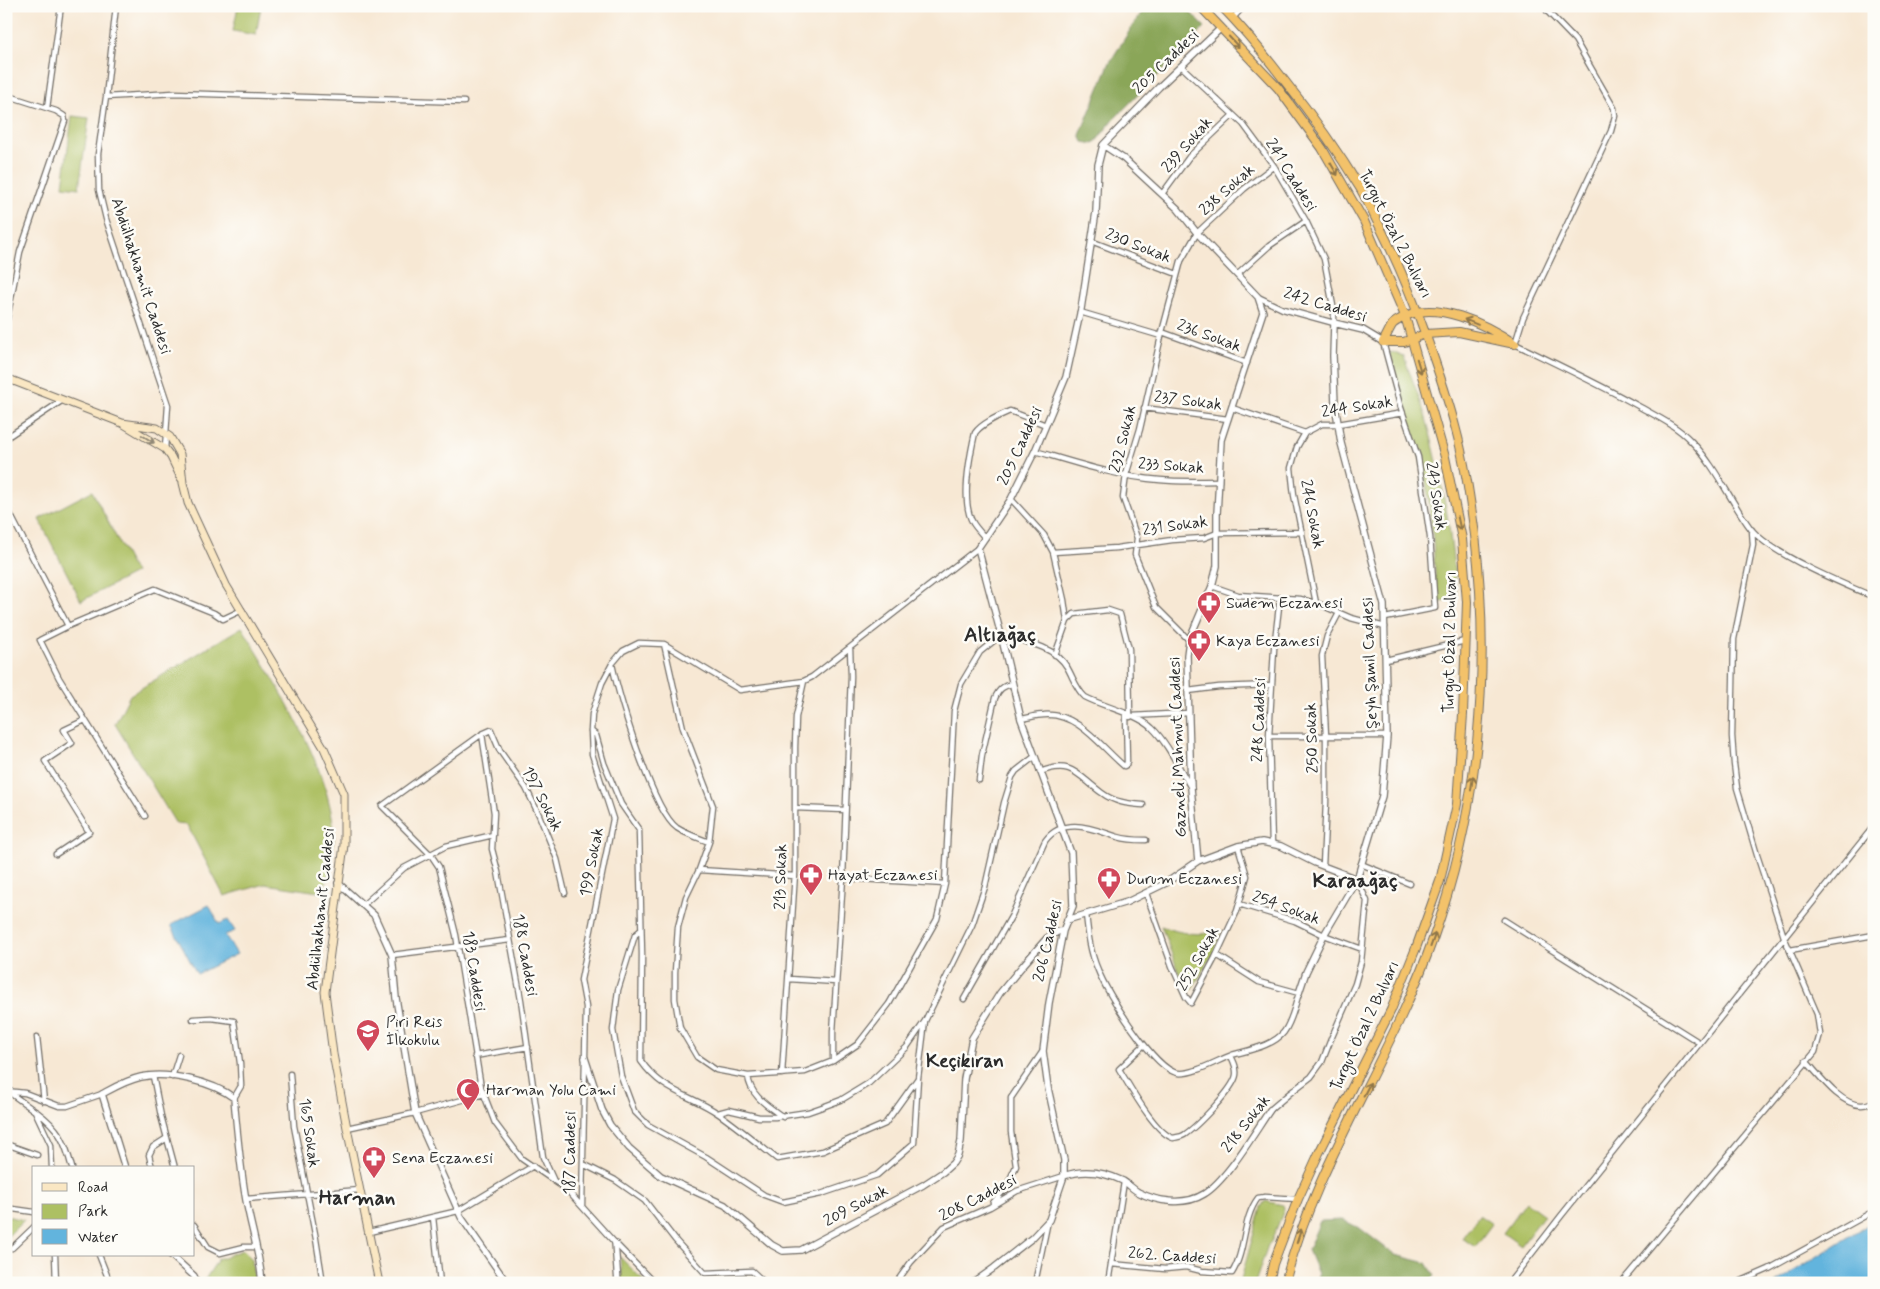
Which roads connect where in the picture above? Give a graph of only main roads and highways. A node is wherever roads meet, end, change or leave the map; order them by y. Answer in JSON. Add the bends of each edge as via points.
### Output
{"nodes":[{"id":1,"x":1200,"y":6,"type":"edge"},
{"id":2,"x":1221,"y":6,"type":"edge"},
{"id":3,"x":1418,"y":311,"type":"junction"},
{"id":4,"x":1405,"y":316,"type":"junction"},
{"id":5,"x":1425,"y":334,"type":"junction"},
{"id":6,"x":1412,"y":340,"type":"junction"},
{"id":7,"x":6,"y":378,"type":"edge"},
{"id":8,"x":122,"y":423,"type":"junction"},
{"id":9,"x":183,"y":483,"type":"junction"},
{"id":10,"x":379,"y":1283,"type":"edge"},
{"id":11,"x":1269,"y":1283,"type":"edge"},
{"id":12,"x":1285,"y":1283,"type":"edge"}],
"edges":[{"from":1,"to":4,"type":"highway","name":"Turgut Özal 2 Bulvarı","one_way":true,"via":[[1278,88],[1322,148],[1364,221]]},
{"from":2,"to":3,"type":"highway","name":"Turgut Özal 2 Bulvarı","via":[[1250,36],[1314,118],[1362,191]]},
{"from":3,"to":4,"type":"highway"},
{"from":3,"to":5,"type":"highway","name":"Turgut Özal 2 Bulvarı"},
{"from":5,"to":3,"type":"highway","one_way":true,"via":[[1459,332],[1515,344],[1468,320],[1438,310]]},
{"from":4,"to":6,"type":"highway","name":"Turgut Özal 2 Bulvarı"},
{"from":4,"to":6,"type":"highway","via":[[1393,324],[1383,342]]},
{"from":5,"to":6,"type":"highway"},
{"from":12,"to":5,"type":"highway","name":"Turgut Özal 2 Bulvarı","one_way":true,"via":[[1314,1196],[1386,1051],[1433,940],[1460,848],[1472,778],[1483,660],[1480,580],[1469,490],[1456,428]]},
{"from":6,"to":11,"type":"highway","name":"Turgut Özal 2 Bulvarı","one_way":true,"via":[[1446,457],[1462,540],[1467,602],[1458,804],[1440,882],[1416,948],[1391,1010],[1318,1153],[1273,1264]]},
{"from":7,"to":8,"type":"main road","name":"Abdülhakhamit Caddesi"},
{"from":8,"to":9,"type":"main road","name":"Abdülhakhamit Caddesi","one_way":true,"via":[[164,449]]},
{"from":8,"to":9,"type":"main road","name":"Abdülhakhamit Caddesi","via":[[157,428],[166,434],[180,454]]},
{"from":9,"to":10,"type":"main road","name":"Abdülhakhamit Caddesi","via":[[188,503],[226,585],[324,748],[344,794],[344,845],[325,992],[333,1054]]}]}
